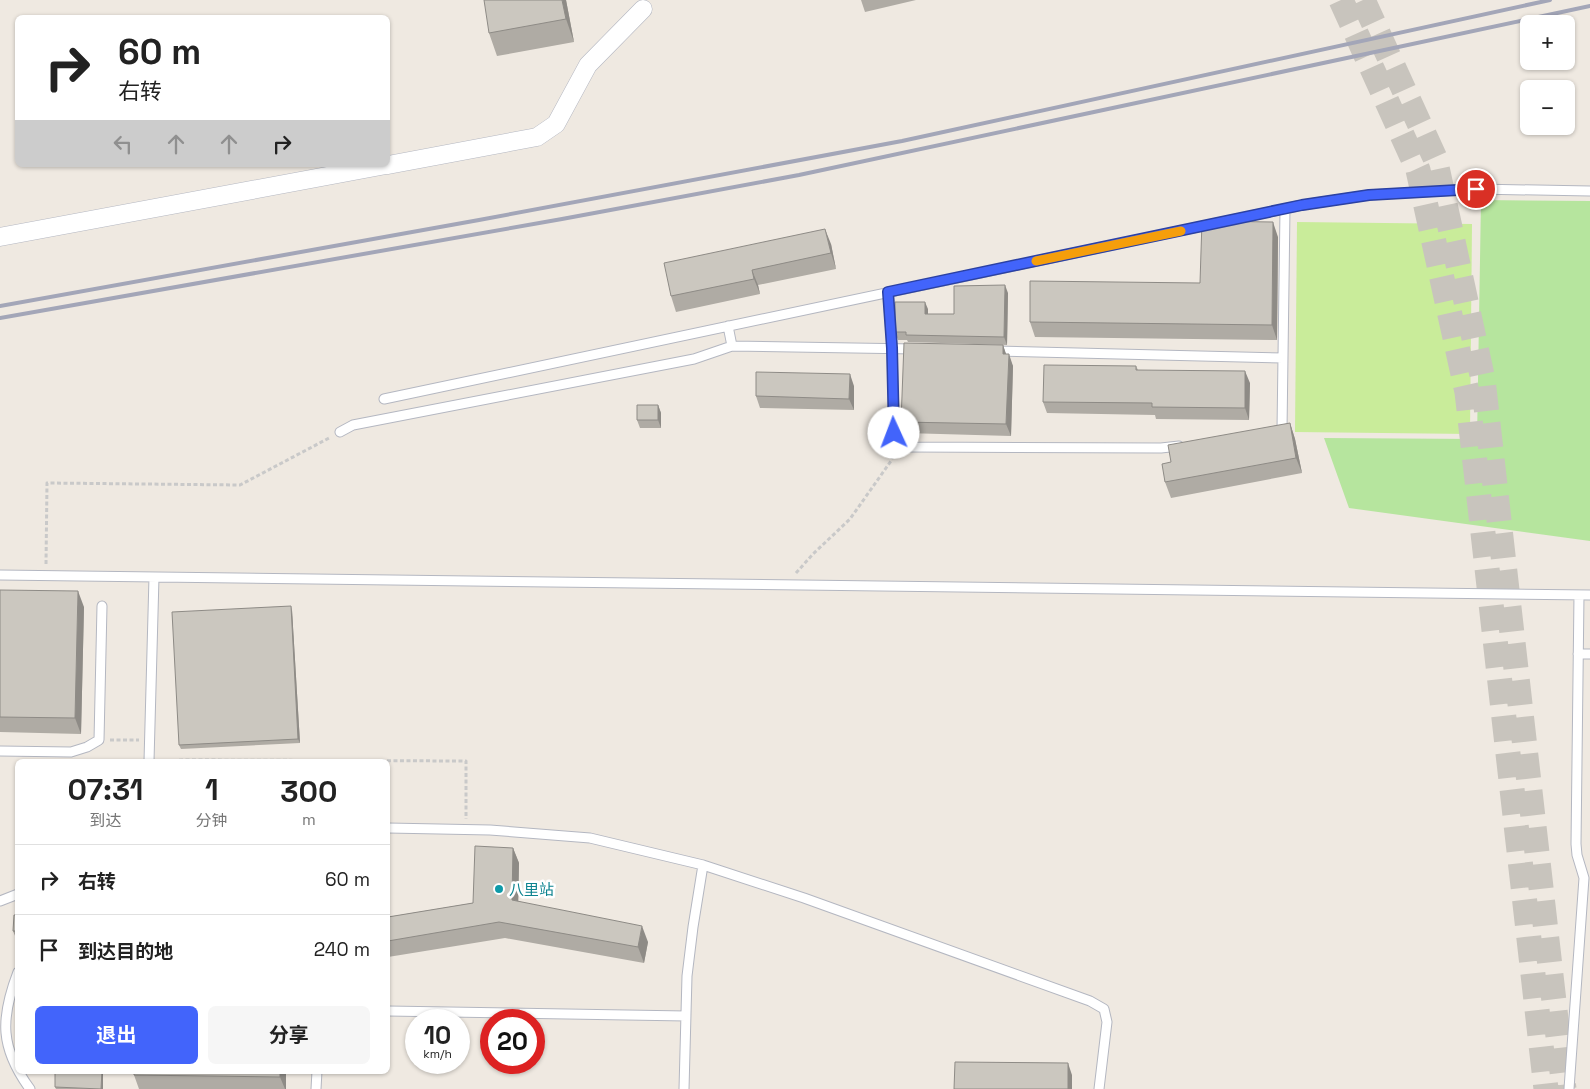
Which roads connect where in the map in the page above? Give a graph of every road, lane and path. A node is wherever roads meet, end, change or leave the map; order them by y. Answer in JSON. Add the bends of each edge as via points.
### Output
{"nodes":[{"id":1,"x":643,"y":9,"type":"dead end"},
{"id":2,"x":390,"y":164,"type":"edge"},
{"id":3,"x":376,"y":167,"type":"edge"},
{"id":4,"x":1590,"y":191,"type":"edge"},
{"id":5,"x":1285,"y":209,"type":"junction"},
{"id":6,"x":0,"y":237,"type":"edge"},
{"id":7,"x":888,"y":292,"type":"junction"},
{"id":8,"x":728,"y":326,"type":"junction"},
{"id":9,"x":732,"y":346,"type":"junction"},
{"id":10,"x":892,"y":348,"type":"junction"},
{"id":11,"x":921,"y":349,"type":"edge"},
{"id":12,"x":990,"y":351,"type":"edge"},
{"id":13,"x":1283,"y":358,"type":"junction"},
{"id":14,"x":384,"y":398,"type":"dead end"},
{"id":15,"x":340,"y":432,"type":"joint"},
{"id":16,"x":1264,"y":433,"type":"edge"},
{"id":17,"x":898,"y":443,"type":"junction"},
{"id":18,"x":1189,"y":444,"type":"edge"},
{"id":19,"x":0,"y":575,"type":"edge"},
{"id":20,"x":46,"y":575,"type":"junction"},
{"id":21,"x":154,"y":577,"type":"junction"},
{"id":22,"x":786,"y":585,"type":"junction"},
{"id":23,"x":1579,"y":595,"type":"junction"},
{"id":24,"x":1590,"y":595,"type":"edge"},
{"id":25,"x":102,"y":606,"type":"dead end"},
{"id":26,"x":1578,"y":654,"type":"junction"},
{"id":27,"x":1590,"y":654,"type":"edge"},
{"id":28,"x":99,"y":740,"type":"junction"},
{"id":29,"x":149,"y":740,"type":"junction"},
{"id":30,"x":0,"y":751,"type":"edge"},
{"id":31,"x":149,"y":759,"type":"edge"},
{"id":32,"x":390,"y":761,"type":"edge"},
{"id":33,"x":390,"y":828,"type":"edge"},
{"id":34,"x":466,"y":829,"type":"junction"},
{"id":35,"x":703,"y":865,"type":"junction"},
{"id":36,"x":1587,"y":878,"type":"edge"},
{"id":37,"x":15,"y":895,"type":"edge"},
{"id":38,"x":0,"y":901,"type":"edge"},
{"id":39,"x":15,"y":978,"type":"edge"},
{"id":40,"x":390,"y":1011,"type":"edge"},
{"id":41,"x":686,"y":1016,"type":"junction"},
{"id":42,"x":15,"y":1069,"type":"edge"},
{"id":43,"x":19,"y":1074,"type":"edge"},
{"id":44,"x":317,"y":1074,"type":"edge"},
{"id":45,"x":30,"y":1089,"type":"edge"},
{"id":46,"x":316,"y":1089,"type":"edge"},
{"id":47,"x":684,"y":1089,"type":"edge"},
{"id":48,"x":1100,"y":1089,"type":"edge"},
{"id":49,"x":1569,"y":1089,"type":"edge"}],
"edges":[{"from":1,"to":2,"type":"street","via":[[588,65],[556,124],[537,137]]},
{"from":3,"to":6,"type":"street"},
{"from":4,"to":5,"type":"lane","via":[[1476,189],[1369,195]]},
{"from":5,"to":7,"type":"lane"},
{"from":5,"to":13,"type":"lane"},
{"from":7,"to":8,"type":"lane"},
{"from":7,"to":10,"type":"lane"},
{"from":8,"to":9,"type":"lane"},
{"from":8,"to":14,"type":"lane"},
{"from":9,"to":10,"type":"lane"},
{"from":9,"to":15,"type":"lane","via":[[694,359],[353,425]]},
{"from":10,"to":11,"type":"lane"},
{"from":10,"to":17,"type":"lane","via":[[894,433]]},
{"from":12,"to":13,"type":"lane"},
{"from":13,"to":16,"type":"lane","via":[[1282,430]]},
{"from":15,"to":20,"type":"path","via":[[240,485],[47,483]]},
{"from":17,"to":18,"type":"lane","via":[[907,447],[1151,448]]},
{"from":17,"to":22,"type":"path","via":[[891,461],[850,518]]},
{"from":19,"to":20,"type":"lane"},
{"from":20,"to":21,"type":"lane"},
{"from":21,"to":22,"type":"lane"},
{"from":21,"to":29,"type":"lane"},
{"from":22,"to":23,"type":"lane"},
{"from":23,"to":24,"type":"lane"},
{"from":23,"to":26,"type":"lane"},
{"from":25,"to":28,"type":"lane"},
{"from":26,"to":27,"type":"lane"},
{"from":26,"to":36,"type":"lane","via":[[1576,844]]},
{"from":28,"to":29,"type":"path"},
{"from":28,"to":30,"type":"lane","via":[[87,748],[71,752]]},
{"from":29,"to":31,"type":"lane"},
{"from":32,"to":34,"type":"path","via":[[466,761]]},
{"from":33,"to":34,"type":"lane"},
{"from":34,"to":35,"type":"lane","via":[[590,838]]},
{"from":35,"to":41,"type":"lane","via":[[687,976]]},
{"from":35,"to":48,"type":"lane","via":[[822,904],[1090,1001],[1104,1009],[1107,1022]]},
{"from":36,"to":49,"type":"lane"},
{"from":37,"to":38,"type":"lane"},
{"from":39,"to":42,"type":"lane","via":[[2,1009],[1,1023],[6,1054]]},
{"from":40,"to":41,"type":"lane"},
{"from":41,"to":47,"type":"lane"},
{"from":43,"to":45,"type":"lane"},
{"from":44,"to":46,"type":"lane"}]}
